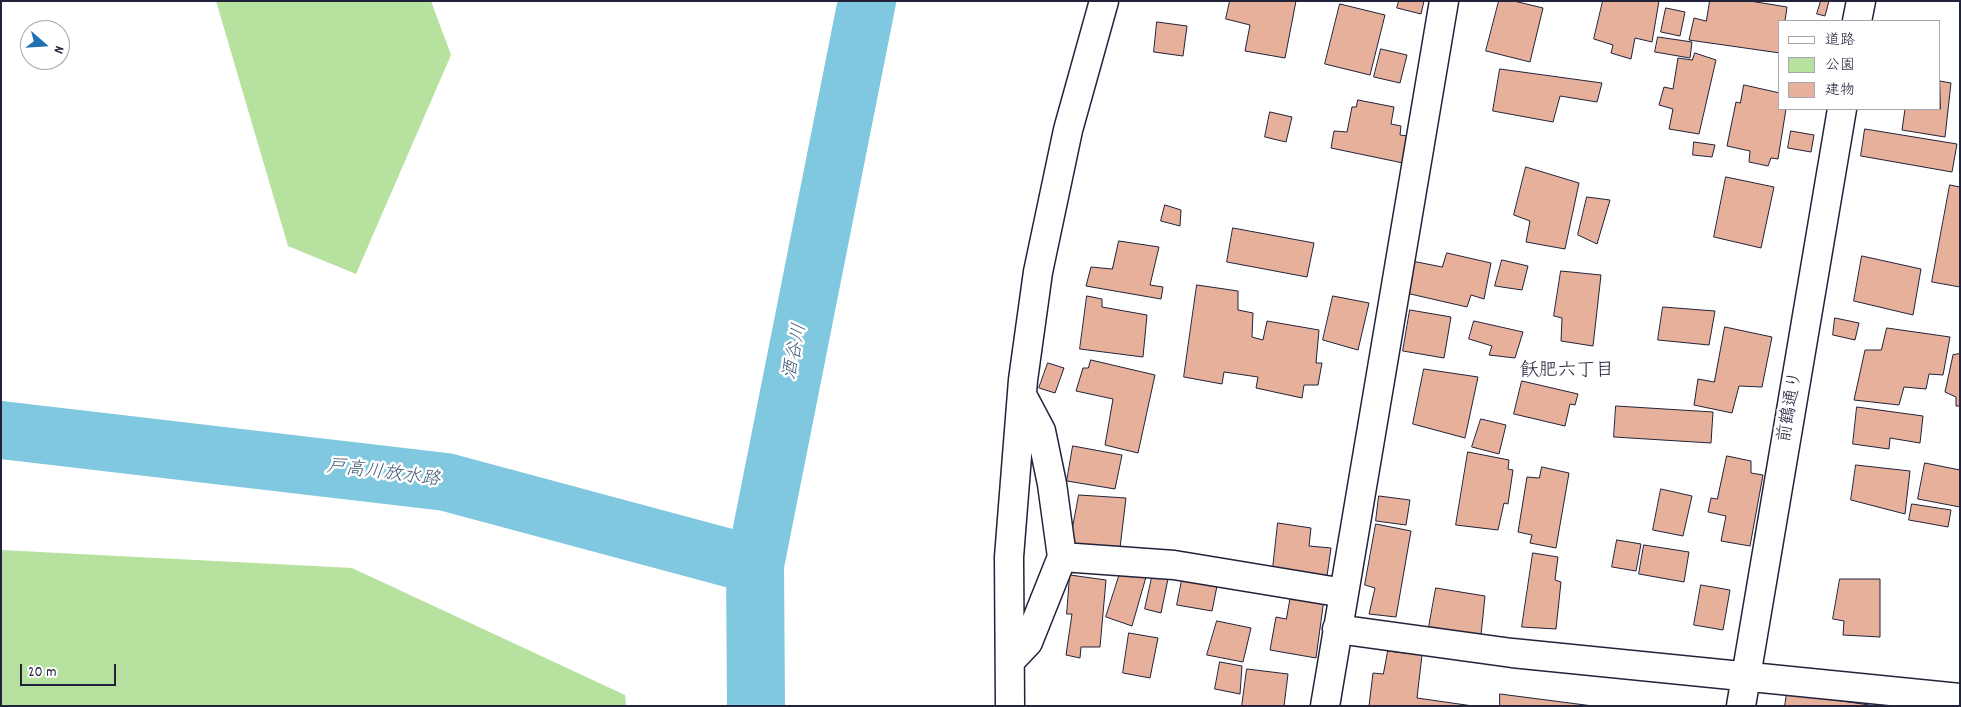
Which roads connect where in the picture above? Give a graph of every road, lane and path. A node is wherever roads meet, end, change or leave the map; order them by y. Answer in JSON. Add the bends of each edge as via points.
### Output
{"nodes":[{"id":1,"x":1104,"y":1,"type":"edge"},
{"id":2,"x":1444,"y":1,"type":"edge"},
{"id":3,"x":1860,"y":1,"type":"edge"},
{"id":4,"x":1857,"y":20,"type":"edge"},
{"id":5,"x":1842,"y":110,"type":"edge"},
{"id":6,"x":1022,"y":395,"type":"junction"},
{"id":7,"x":1062,"y":557,"type":"junction"},
{"id":8,"x":1344,"y":593,"type":"junction"},
{"id":9,"x":1337,"y":629,"type":"junction"},
{"id":10,"x":1010,"y":661,"type":"junction"},
{"id":11,"x":1746,"y":677,"type":"junction"},
{"id":12,"x":1960,"y":698,"type":"edge"},
{"id":13,"x":1010,"y":706,"type":"edge"},
{"id":14,"x":1325,"y":706,"type":"edge"},
{"id":15,"x":1741,"y":706,"type":"edge"}],
"edges":[{"from":1,"to":6,"type":"street","via":[[1068,130],[1038,272]]},
{"from":2,"to":8,"type":"street"},
{"from":3,"to":4,"type":"street"},
{"from":5,"to":11,"type":"street","name":"前鶴通り"},
{"from":6,"to":7,"type":"street","via":[[1041,431]]},
{"from":6,"to":10,"type":"street","via":[[1009,557]]},
{"from":7,"to":8,"type":"street","via":[[1174,565]]},
{"from":7,"to":10,"type":"street","via":[[1028,642]]},
{"from":8,"to":9,"type":"street"},
{"from":9,"to":11,"type":"street","via":[[1512,653]]},
{"from":9,"to":14,"type":"street"},
{"from":10,"to":13,"type":"street"},
{"from":11,"to":12,"type":"street"},
{"from":11,"to":15,"type":"street","name":"前鶴通り"}]}
